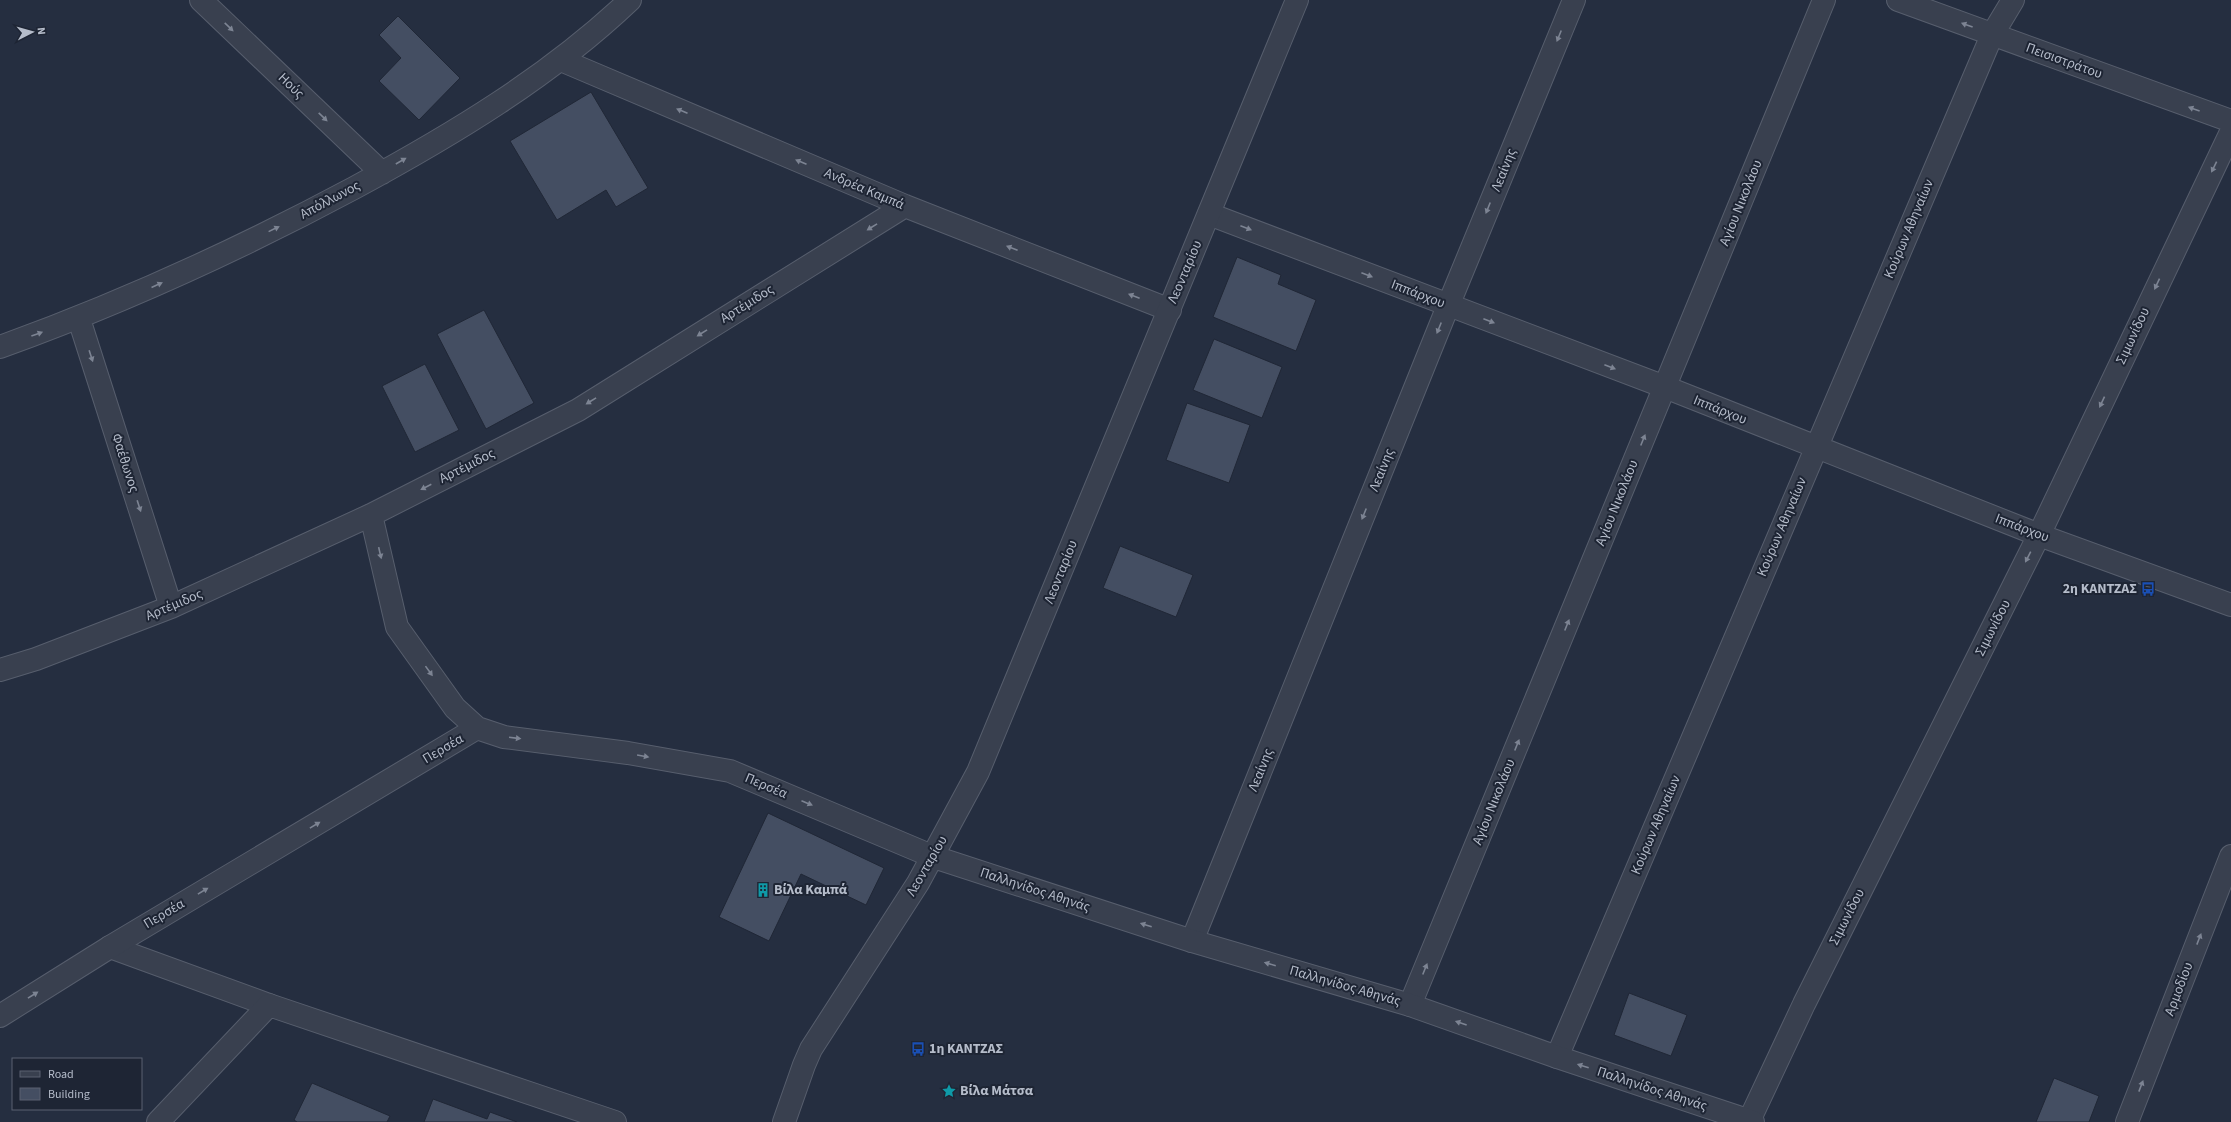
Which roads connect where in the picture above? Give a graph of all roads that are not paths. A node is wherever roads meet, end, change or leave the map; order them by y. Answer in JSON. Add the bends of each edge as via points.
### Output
{"nodes":[{"id":1,"x":201,"y":0,"type":"edge"},
{"id":2,"x":630,"y":0,"type":"edge"},
{"id":3,"x":1297,"y":0,"type":"edge"},
{"id":4,"x":1574,"y":0,"type":"edge"},
{"id":5,"x":1824,"y":0,"type":"edge"},
{"id":6,"x":1898,"y":0,"type":"edge"},
{"id":7,"x":2013,"y":0,"type":"edge"},
{"id":8,"x":1992,"y":35,"type":"junction"},
{"id":9,"x":561,"y":60,"type":"junction"},
{"id":10,"x":2231,"y":121,"type":"edge"},
{"id":11,"x":2231,"y":132,"type":"edge"},
{"id":12,"x":382,"y":173,"type":"junction"},
{"id":13,"x":905,"y":206,"type":"junction"},
{"id":14,"x":1209,"y":214,"type":"junction"},
{"id":15,"x":1448,"y":306,"type":"junction"},
{"id":16,"x":1170,"y":310,"type":"junction"},
{"id":17,"x":79,"y":319,"type":"junction"},
{"id":18,"x":0,"y":347,"type":"edge"},
{"id":19,"x":1665,"y":387,"type":"junction"},
{"id":20,"x":1816,"y":449,"type":"junction"},
{"id":21,"x":371,"y":515,"type":"junction"},
{"id":22,"x":2039,"y":535,"type":"junction"},
{"id":23,"x":2231,"y":605,"type":"edge"},
{"id":24,"x":171,"y":607,"type":"junction"},
{"id":25,"x":0,"y":670,"type":"edge"},
{"id":26,"x":477,"y":728,"type":"junction"},
{"id":27,"x":2231,"y":856,"type":"edge"},
{"id":28,"x":934,"y":857,"type":"junction"},
{"id":29,"x":1192,"y":941,"type":"junction"},
{"id":30,"x":110,"y":946,"type":"junction"},
{"id":31,"x":269,"y":1005,"type":"junction"},
{"id":32,"x":1410,"y":1005,"type":"junction"},
{"id":33,"x":0,"y":1016,"type":"edge"},
{"id":34,"x":1558,"y":1057,"type":"junction"},
{"id":35,"x":1751,"y":1121,"type":"edge"},
{"id":36,"x":158,"y":1122,"type":"edge"},
{"id":37,"x":615,"y":1122,"type":"edge"},
{"id":38,"x":784,"y":1122,"type":"edge"},
{"id":39,"x":2127,"y":1122,"type":"edge"}],
"edges":[{"from":1,"to":12,"type":"street","name":"Ηούς","one_way":true},
{"from":2,"to":9,"type":"street","name":"Απόλλωνος"},
{"from":3,"to":14,"type":"street","name":"Λεονταρίου"},
{"from":4,"to":15,"type":"street","name":"Λεαίνης","one_way":true},
{"from":5,"to":19,"type":"street","name":"Αγίου Νικολάου"},
{"from":8,"to":6,"type":"street","name":"Πεισιστράτου","one_way":true},
{"from":7,"to":8,"type":"street","name":"Κούρων Αθηναίων"},
{"from":10,"to":8,"type":"street","name":"Πεισιστράτου","one_way":true},
{"from":8,"to":20,"type":"street","name":"Κούρων Αθηναίων"},
{"from":12,"to":9,"type":"street","name":"Απόλλωνος","one_way":true,"via":[[449,134]]},
{"from":13,"to":9,"type":"street","name":"Ανδρέα Καμπά","one_way":true},
{"from":11,"to":22,"type":"street","name":"Σιμωνίδου","one_way":true},
{"from":17,"to":12,"type":"street","name":"Απόλλωνος","one_way":true,"via":[[262,235]]},
{"from":16,"to":13,"type":"street","name":"Ανδρέα Καμπά","one_way":true},
{"from":13,"to":21,"type":"street","name":"Αρτέμιδος","one_way":true,"via":[[578,410]]},
{"from":14,"to":15,"type":"street","name":"Ιππάρχου","one_way":true},
{"from":14,"to":16,"type":"street","name":"Λεονταρίου"},
{"from":15,"to":19,"type":"street","name":"Ιππάρχου","one_way":true},
{"from":15,"to":29,"type":"street","name":"Λεαίνης","one_way":true},
{"from":16,"to":28,"type":"street","name":"Λεονταρίου","via":[[992,740]]},
{"from":18,"to":17,"type":"street","name":"Απόλλωνος","one_way":true},
{"from":17,"to":24,"type":"street","name":"Φαέθωνος","one_way":true},
{"from":19,"to":20,"type":"street","name":"Ιππάρχου"},
{"from":32,"to":19,"type":"street","name":"Αγίου Νικολάου","one_way":true},
{"from":20,"to":22,"type":"street","name":"Ιππάρχου"},
{"from":20,"to":34,"type":"street","name":"Κούρων Αθηναίων"},
{"from":21,"to":24,"type":"street","name":"Αρτέμιδος"},
{"from":21,"to":26,"type":"street","one_way":true,"via":[[397,627],[456,708]]},
{"from":22,"to":23,"type":"street","name":"Ιππάρχου"},
{"from":22,"to":35,"type":"street","name":"Σιμωνίδου","one_way":true,"via":[[1804,1004]]},
{"from":24,"to":25,"type":"street","name":"Αρτέμιδος","via":[[36,659]]},
{"from":26,"to":28,"type":"street","name":"Περσέα","one_way":true,"via":[[504,737],[628,753],[730,771]]},
{"from":30,"to":26,"type":"street","name":"Περσέα","one_way":true},
{"from":39,"to":27,"type":"street","name":"Αρμοδίου","one_way":true},
{"from":29,"to":28,"type":"street","name":"Παλληνίδος Αθηνάς","one_way":true},
{"from":28,"to":38,"type":"street","name":"Λεονταρίου","via":[[811,1049]]},
{"from":32,"to":29,"type":"street","name":"Παλληνίδος Αθηνάς","one_way":true},
{"from":30,"to":31,"type":"street"},
{"from":33,"to":30,"type":"street","name":"Περσέα","one_way":true},
{"from":31,"to":36,"type":"street"},
{"from":31,"to":37,"type":"street"},
{"from":34,"to":32,"type":"street","name":"Παλληνίδος Αθηνάς","one_way":true},
{"from":35,"to":34,"type":"street","name":"Παλληνίδος Αθηνάς","one_way":true}]}
